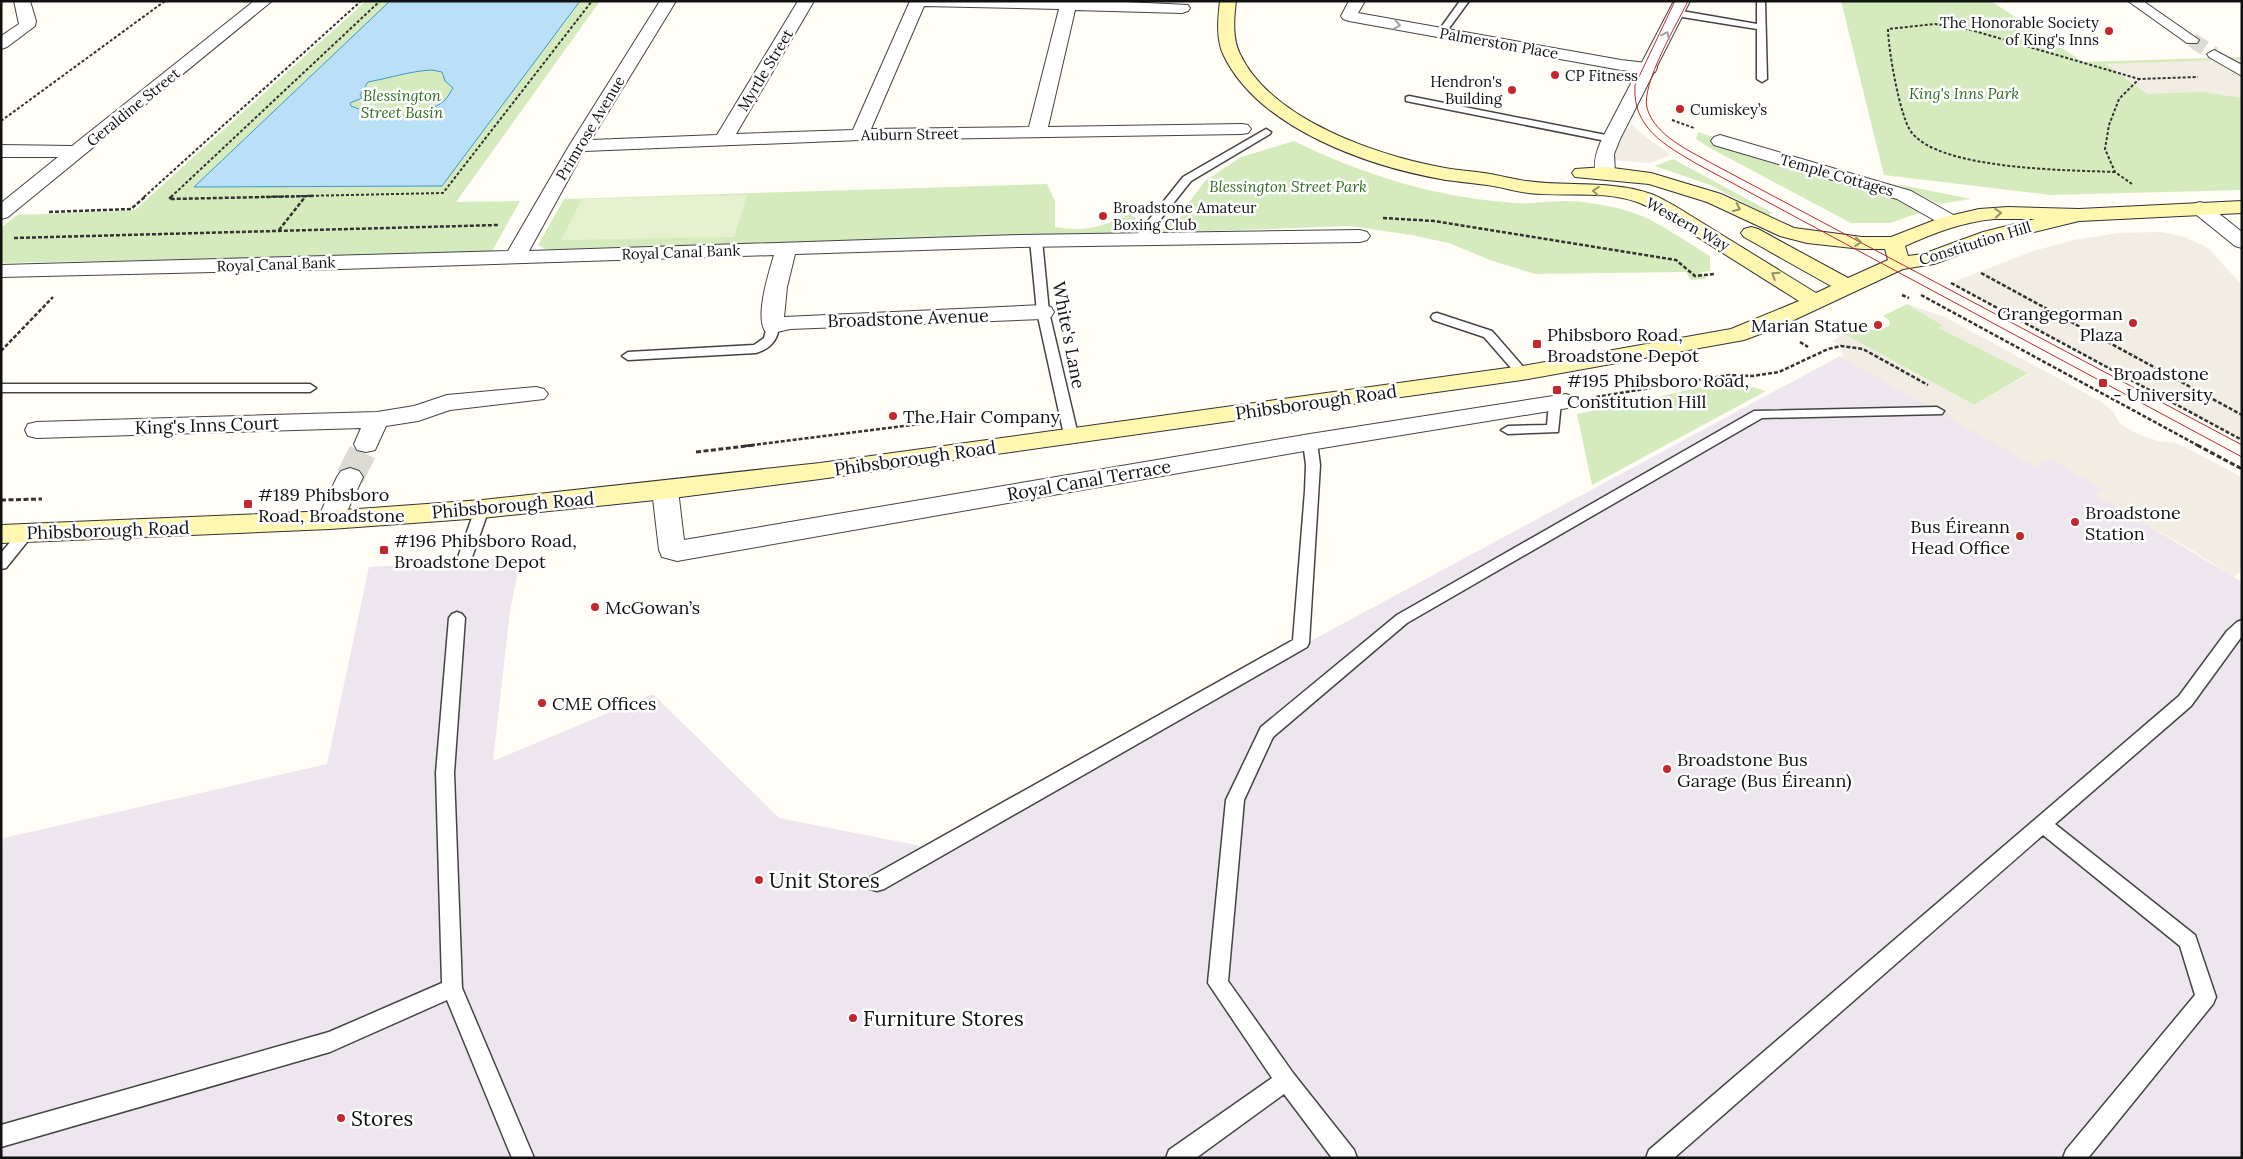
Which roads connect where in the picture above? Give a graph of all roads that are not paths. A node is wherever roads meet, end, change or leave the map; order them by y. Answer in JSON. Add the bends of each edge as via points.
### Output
{"nodes":[{"id":1,"x":22,"y":1,"type":"edge"},
{"id":2,"x":264,"y":1,"type":"edge"},
{"id":3,"x":668,"y":1,"type":"edge"},
{"id":4,"x":806,"y":1,"type":"edge"},
{"id":5,"x":918,"y":1,"type":"edge"},
{"id":6,"x":924,"y":1,"type":"edge"},
{"id":7,"x":1228,"y":1,"type":"edge"},
{"id":8,"x":1465,"y":1,"type":"edge"},
{"id":9,"x":1761,"y":1,"type":"edge"},
{"id":10,"x":2134,"y":1,"type":"edge"},
{"id":11,"x":1069,"y":3,"type":"edge"},
{"id":12,"x":1679,"y":7,"type":"edge"},
{"id":13,"x":1182,"y":8,"type":"dead end"},
{"id":14,"x":1353,"y":8,"type":"edge"},
{"id":15,"x":1762,"y":27,"type":"junction"},
{"id":16,"x":1441,"y":33,"type":"junction"},
{"id":17,"x":2192,"y":40,"type":"tunnel mouth"},
{"id":18,"x":1,"y":44,"type":"edge"},
{"id":19,"x":2214,"y":54,"type":"tunnel mouth"},
{"id":20,"x":1649,"y":68,"type":"junction"},
{"id":21,"x":2242,"y":72,"type":"edge"},
{"id":22,"x":1762,"y":79,"type":"dead end"},
{"id":23,"x":1409,"y":99,"type":"dead end"},
{"id":24,"x":1242,"y":129,"type":"dead end"},
{"id":25,"x":1266,"y":132,"type":"dead end"},
{"id":26,"x":1037,"y":133,"type":"junction"},
{"id":27,"x":860,"y":135,"type":"junction"},
{"id":28,"x":724,"y":139,"type":"junction"},
{"id":29,"x":1611,"y":139,"type":"junction"},
{"id":30,"x":1720,"y":141,"type":"dead end"},
{"id":31,"x":578,"y":146,"type":"junction"},
{"id":32,"x":1,"y":151,"type":"edge"},
{"id":33,"x":76,"y":152,"type":"junction"},
{"id":34,"x":1605,"y":173,"type":"junction"},
{"id":35,"x":1486,"y":179,"type":"junction"},
{"id":36,"x":1658,"y":181,"type":"junction"},
{"id":37,"x":2242,"y":207,"type":"edge"},
{"id":38,"x":2200,"y":208,"type":"junction"},
{"id":39,"x":1,"y":213,"type":"edge"},
{"id":40,"x":2080,"y":215,"type":"junction"},
{"id":41,"x":1950,"y":221,"type":"junction"},
{"id":42,"x":1360,"y":236,"type":"dead end"},
{"id":43,"x":1140,"y":238,"type":"junction"},
{"id":44,"x":1036,"y":240,"type":"junction"},
{"id":45,"x":2242,"y":242,"type":"edge"},
{"id":46,"x":786,"y":249,"type":"junction"},
{"id":47,"x":1897,"y":253,"type":"junction"},
{"id":48,"x":515,"y":258,"type":"junction"},
{"id":49,"x":1,"y":271,"type":"edge"},
{"id":50,"x":1848,"y":287,"type":"junction"},
{"id":51,"x":1816,"y":302,"type":"junction"},
{"id":52,"x":1043,"y":312,"type":"junction"},
{"id":53,"x":1437,"y":317,"type":"dead end"},
{"id":54,"x":773,"y":326,"type":"junction"},
{"id":55,"x":628,"y":356,"type":"dead end"},
{"id":56,"x":1522,"y":373,"type":"junction"},
{"id":57,"x":1,"y":388,"type":"edge"},
{"id":58,"x":310,"y":388,"type":"dead end"},
{"id":59,"x":536,"y":394,"type":"dead end"},
{"id":60,"x":1561,"y":403,"type":"joint"},
{"id":61,"x":1937,"y":411,"type":"dead end"},
{"id":62,"x":377,"y":420,"type":"junction"},
{"id":63,"x":37,"y":430,"type":"dead end"},
{"id":64,"x":1508,"y":430,"type":"dead end"},
{"id":65,"x":1071,"y":435,"type":"junction"},
{"id":66,"x":1310,"y":442,"type":"junction"},
{"id":67,"x":366,"y":444,"type":"tunnel mouth"},
{"id":68,"x":350,"y":477,"type":"tunnel mouth"},
{"id":69,"x":665,"y":490,"type":"junction"},
{"id":70,"x":482,"y":509,"type":"junction"},
{"id":71,"x":330,"y":520,"type":"junction"},
{"id":72,"x":14,"y":534,"type":"edge"},
{"id":73,"x":464,"y":560,"type":"dead end"},
{"id":74,"x":1,"y":564,"type":"edge"},
{"id":75,"x":457,"y":618,"type":"dead end"},
{"id":76,"x":2242,"y":626,"type":"edge"},
{"id":77,"x":2042,"y":824,"type":"junction"},
{"id":78,"x":877,"y":883,"type":"dead end"},
{"id":79,"x":452,"y":988,"type":"junction"},
{"id":80,"x":1286,"y":1080,"type":"junction"},
{"id":81,"x":1,"y":1136,"type":"edge"},
{"id":82,"x":523,"y":1158,"type":"edge"},
{"id":83,"x":1177,"y":1158,"type":"edge"},
{"id":84,"x":1346,"y":1158,"type":"edge"},
{"id":85,"x":1657,"y":1158,"type":"edge"},
{"id":86,"x":2074,"y":1158,"type":"edge"}],
"edges":[{"from":1,"to":18,"type":"street","via":[[27,26]]},
{"from":2,"to":33,"type":"street","name":"Geraldine Street"},
{"from":3,"to":31,"type":"street","name":"Primrose Avenue"},
{"from":4,"to":28,"type":"street","name":"Myrtle Street"},
{"from":5,"to":27,"type":"street"},
{"from":6,"to":11,"type":"street"},
{"from":7,"to":35,"type":"main road","name":"Western Way","via":[[1226,27],[1231,52],[1244,78],[1269,102],[1297,120],[1354,147],[1445,174]]},
{"from":8,"to":16,"type":"lane"},
{"from":9,"to":15,"type":"lane"},
{"from":10,"to":17,"type":"street"},
{"from":11,"to":13,"type":"street"},
{"from":11,"to":26,"type":"street"},
{"from":12,"to":15,"type":"lane"},
{"from":20,"to":12,"type":"street","one_way":true},
{"from":14,"to":16,"type":"street","name":"Palmerston Place","one_way":true},
{"from":15,"to":22,"type":"lane"},
{"from":16,"to":20,"type":"street","name":"Palmerston Place"},
{"from":19,"to":21,"type":"street"},
{"from":20,"to":29,"type":"street"},
{"from":23,"to":29,"type":"lane"},
{"from":24,"to":26,"type":"street","name":"Auburn Street"},
{"from":25,"to":43,"type":"lane","via":[[1187,179]]},
{"from":26,"to":27,"type":"street","name":"Auburn Street"},
{"from":27,"to":28,"type":"street","name":"Auburn Street"},
{"from":28,"to":31,"type":"street","name":"Auburn Street"},
{"from":29,"to":34,"type":"street","via":[[1605,154]]},
{"from":30,"to":41,"type":"street","name":"Temple Cottages","via":[[1904,195]]},
{"from":31,"to":48,"type":"street","name":"Primrose Avenue"},
{"from":32,"to":33,"type":"street"},
{"from":33,"to":39,"type":"street","name":"Geraldine Street"},
{"from":34,"to":35,"type":"main road","name":"Western Way","via":[[1520,174]]},
{"from":34,"to":36,"type":"main road","name":"Western Way"},
{"from":51,"to":35,"type":"main road","name":"Western Way","one_way":true,"via":[[1644,198],[1608,192],[1528,187]]},
{"from":36,"to":47,"type":"main road","name":"Western Way","one_way":true,"via":[[1714,198],[1792,233],[1862,243]]},
{"from":36,"to":50,"type":"main road","name":"Western Way"},
{"from":37,"to":38,"type":"main road","name":"Constitution Hill"},
{"from":38,"to":40,"type":"main road","name":"Constitution Hill"},
{"from":38,"to":45,"type":"street"},
{"from":41,"to":40,"type":"main road","name":"Constitution Hill","one_way":true,"via":[[2010,212]]},
{"from":40,"to":47,"type":"main road","name":"Constitution Hill","via":[[1990,236],[1927,260]]},
{"from":41,"to":47,"type":"main road","name":"Constitution Hill"},
{"from":42,"to":43,"type":"street","name":"Royal Canal Bank"},
{"from":43,"to":44,"type":"street","name":"Royal Canal Bank"},
{"from":44,"to":46,"type":"street","name":"Royal Canal Bank"},
{"from":44,"to":52,"type":"lane","name":"White's Lane"},
{"from":46,"to":48,"type":"street","name":"Royal Canal Bank"},
{"from":46,"to":54,"type":"street","via":[[776,280]]},
{"from":47,"to":50,"type":"main road","name":"Constitution Hill"},
{"from":48,"to":49,"type":"street","name":"Royal Canal Bank"},
{"from":50,"to":51,"type":"main road","name":"Constitution Hill"},
{"from":51,"to":56,"type":"main road","name":"Phibsborough Road","via":[[1736,335]]},
{"from":52,"to":54,"type":"street","name":"Broadstone Avenue","via":[[790,322]]},
{"from":52,"to":65,"type":"lane","name":"White's Lane"},
{"from":53,"to":56,"type":"lane","via":[[1488,334]]},
{"from":54,"to":55,"type":"lane","via":[[773,334],[766,345],[756,349]]},
{"from":56,"to":65,"type":"main road","name":"Phibsborough Road"},
{"from":57,"to":58,"type":"lane","name":"King's Inns Court"},
{"from":59,"to":62,"type":"street","name":"King's Inns Court","via":[[447,403],[418,413]]},
{"from":60,"to":64,"type":"lane","via":[[1553,430]]},
{"from":60,"to":66,"type":"street","name":"Royal Canal Terrace"},
{"from":61,"to":80,"type":"lane","via":[[1759,414],[1402,619],[1267,732],[1235,800],[1218,983]]},
{"from":62,"to":63,"type":"street","name":"King's Inns Court"},
{"from":62,"to":67,"type":"street"},
{"from":65,"to":69,"type":"main road","name":"Phibsborough Road","via":[[820,472]]},
{"from":66,"to":69,"type":"street","name":"Royal Canal Terrace","via":[[677,551],[672,550]]},
{"from":66,"to":78,"type":"lane","via":[[1313,474],[1301,643]]},
{"from":68,"to":71,"type":"street"},
{"from":69,"to":70,"type":"main road","name":"Phibsborough Road"},
{"from":70,"to":71,"type":"main road","name":"Phibsborough Road"},
{"from":70,"to":73,"type":"lane"},
{"from":71,"to":72,"type":"main road","name":"Phibsborough Road"},
{"from":72,"to":74,"type":"lane"},
{"from":75,"to":79,"type":"lane","via":[[445,780]]},
{"from":76,"to":77,"type":"lane","via":[[2185,701]]},
{"from":77,"to":85,"type":"lane"},
{"from":77,"to":86,"type":"lane","via":[[2188,941],[2206,997]]},
{"from":79,"to":81,"type":"lane","via":[[330,1042]]},
{"from":79,"to":82,"type":"lane"},
{"from":80,"to":83,"type":"lane"},
{"from":80,"to":84,"type":"lane"}]}
